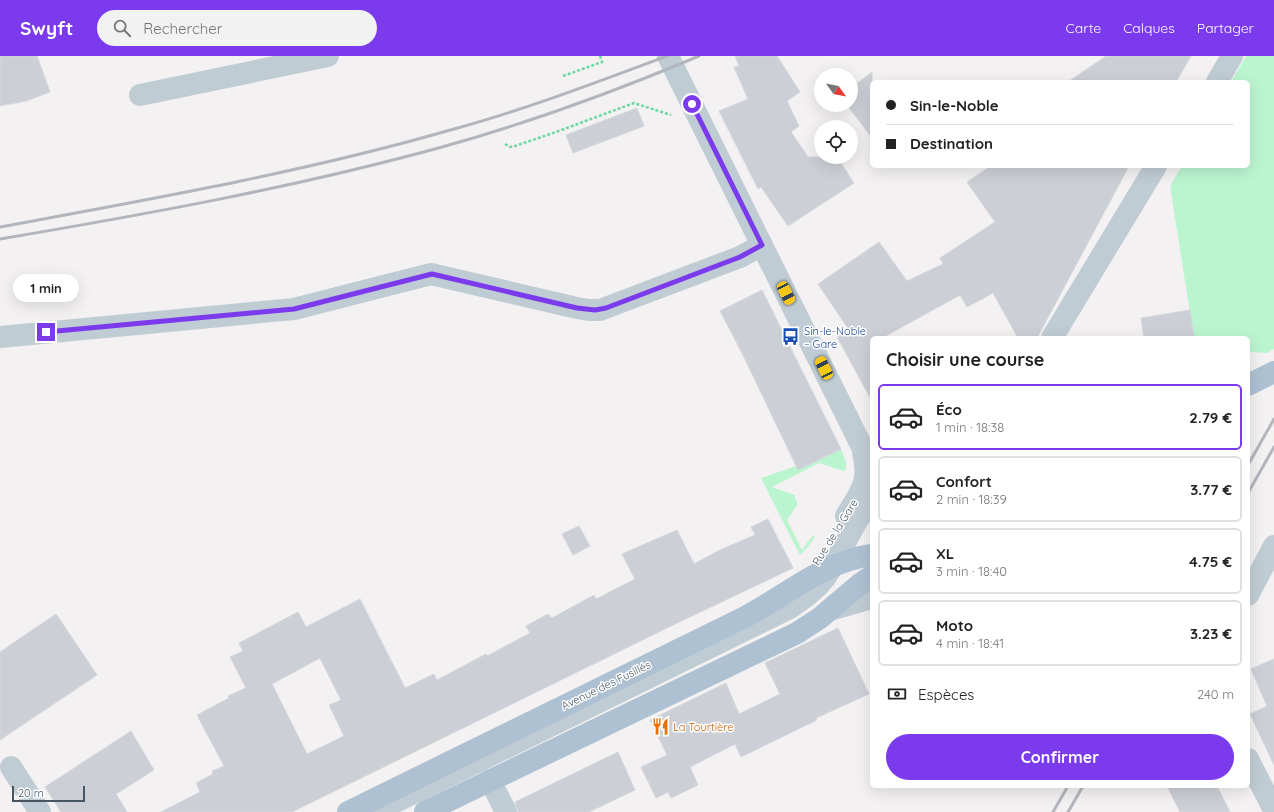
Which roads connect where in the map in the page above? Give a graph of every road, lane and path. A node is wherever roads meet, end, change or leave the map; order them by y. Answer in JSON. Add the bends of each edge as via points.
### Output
{"nodes":[{"id":1,"x":328,"y":56,"type":"edge"},
{"id":2,"x":600,"y":56,"type":"edge"},
{"id":3,"x":668,"y":56,"type":"edge"},
{"id":4,"x":1220,"y":56,"type":"edge"},
{"id":5,"x":1232,"y":56,"type":"edge"},
{"id":6,"x":563,"y":76,"type":"dead end"},
{"id":7,"x":1206,"y":80,"type":"edge"},
{"id":8,"x":1218,"y":80,"type":"edge"},
{"id":9,"x":140,"y":95,"type":"dead end"},
{"id":10,"x":703,"y":126,"type":"junction"},
{"id":11,"x":505,"y":144,"type":"dead end"},
{"id":12,"x":1155,"y":168,"type":"edge"},
{"id":13,"x":1167,"y":168,"type":"edge"},
{"id":14,"x":762,"y":245,"type":"junction"},
{"id":15,"x":1053,"y":336,"type":"edge"},
{"id":16,"x":1065,"y":336,"type":"edge"},
{"id":17,"x":0,"y":337,"type":"edge"},
{"id":18,"x":1274,"y":372,"type":"edge"},
{"id":19,"x":1250,"y":384,"type":"edge"},
{"id":20,"x":862,"y":447,"type":"junction"},
{"id":21,"x":870,"y":463,"type":"edge"},
{"id":22,"x":870,"y":504,"type":"edge"},
{"id":23,"x":870,"y":526,"type":"edge"},
{"id":24,"x":1274,"y":546,"type":"edge"},
{"id":25,"x":858,"y":557,"type":"edge"},
{"id":26,"x":870,"y":577,"type":"edge"},
{"id":27,"x":795,"y":588,"type":"junction"},
{"id":28,"x":1250,"y":591,"type":"edge"},
{"id":29,"x":870,"y":599,"type":"edge"},
{"id":30,"x":830,"y":610,"type":"junction"},
{"id":31,"x":1250,"y":763,"type":"edge"},
{"id":32,"x":11,"y":767,"type":"dead end"},
{"id":33,"x":490,"y":780,"type":"junction"},
{"id":34,"x":1274,"y":810,"type":"edge"},
{"id":35,"x":40,"y":812,"type":"edge"},
{"id":36,"x":348,"y":812,"type":"edge"},
{"id":37,"x":375,"y":812,"type":"edge"},
{"id":38,"x":396,"y":812,"type":"edge"},
{"id":39,"x":425,"y":812,"type":"edge"},
{"id":40,"x":506,"y":812,"type":"edge"}],
"edges":[{"from":1,"to":9,"type":"street"},
{"from":2,"to":6,"type":"path","via":[[602,62]]},
{"from":3,"to":10,"type":"street","name":"Rue de la Gare"},
{"from":4,"to":7,"type":"street"},
{"from":5,"to":8,"type":"street"},
{"from":10,"to":11,"type":"path","via":[[634,103],[515,146]]},
{"from":10,"to":14,"type":"street","name":"Rue de la Gare"},
{"from":12,"to":15,"type":"street"},
{"from":13,"to":16,"type":"street"},
{"from":14,"to":17,"type":"street","via":[[740,257],[600,310],[577,308],[432,274],[294,309]]},
{"from":14,"to":20,"type":"street","name":"Rue de la Gare"},
{"from":18,"to":19,"type":"main road"},
{"from":20,"to":21,"type":"street","name":"Rue de la Gare"},
{"from":20,"to":27,"type":"street","name":"Rue de la Gare","via":[[866,473],[860,492],[818,561]]},
{"from":22,"to":25,"type":"street","via":[[857,522]]},
{"from":23,"to":25,"type":"street"},
{"from":24,"to":28,"type":"street"},
{"from":25,"to":27,"type":"main road","name":"Avenue des Fusillés","via":[[814,576]]},
{"from":25,"to":37,"type":"street","via":[[780,614]]},
{"from":25,"to":38,"type":"street","via":[[824,597],[781,626]]},
{"from":26,"to":30,"type":"main road"},
{"from":27,"to":36,"type":"main road","name":"Avenue des Fusillés","via":[[745,617]]},
{"from":29,"to":30,"type":"street"},
{"from":30,"to":33,"type":"main road","via":[[786,639]]},
{"from":31,"to":34,"type":"street"},
{"from":32,"to":35,"type":"street"},
{"from":33,"to":39,"type":"main road"},
{"from":33,"to":40,"type":"street"}]}
